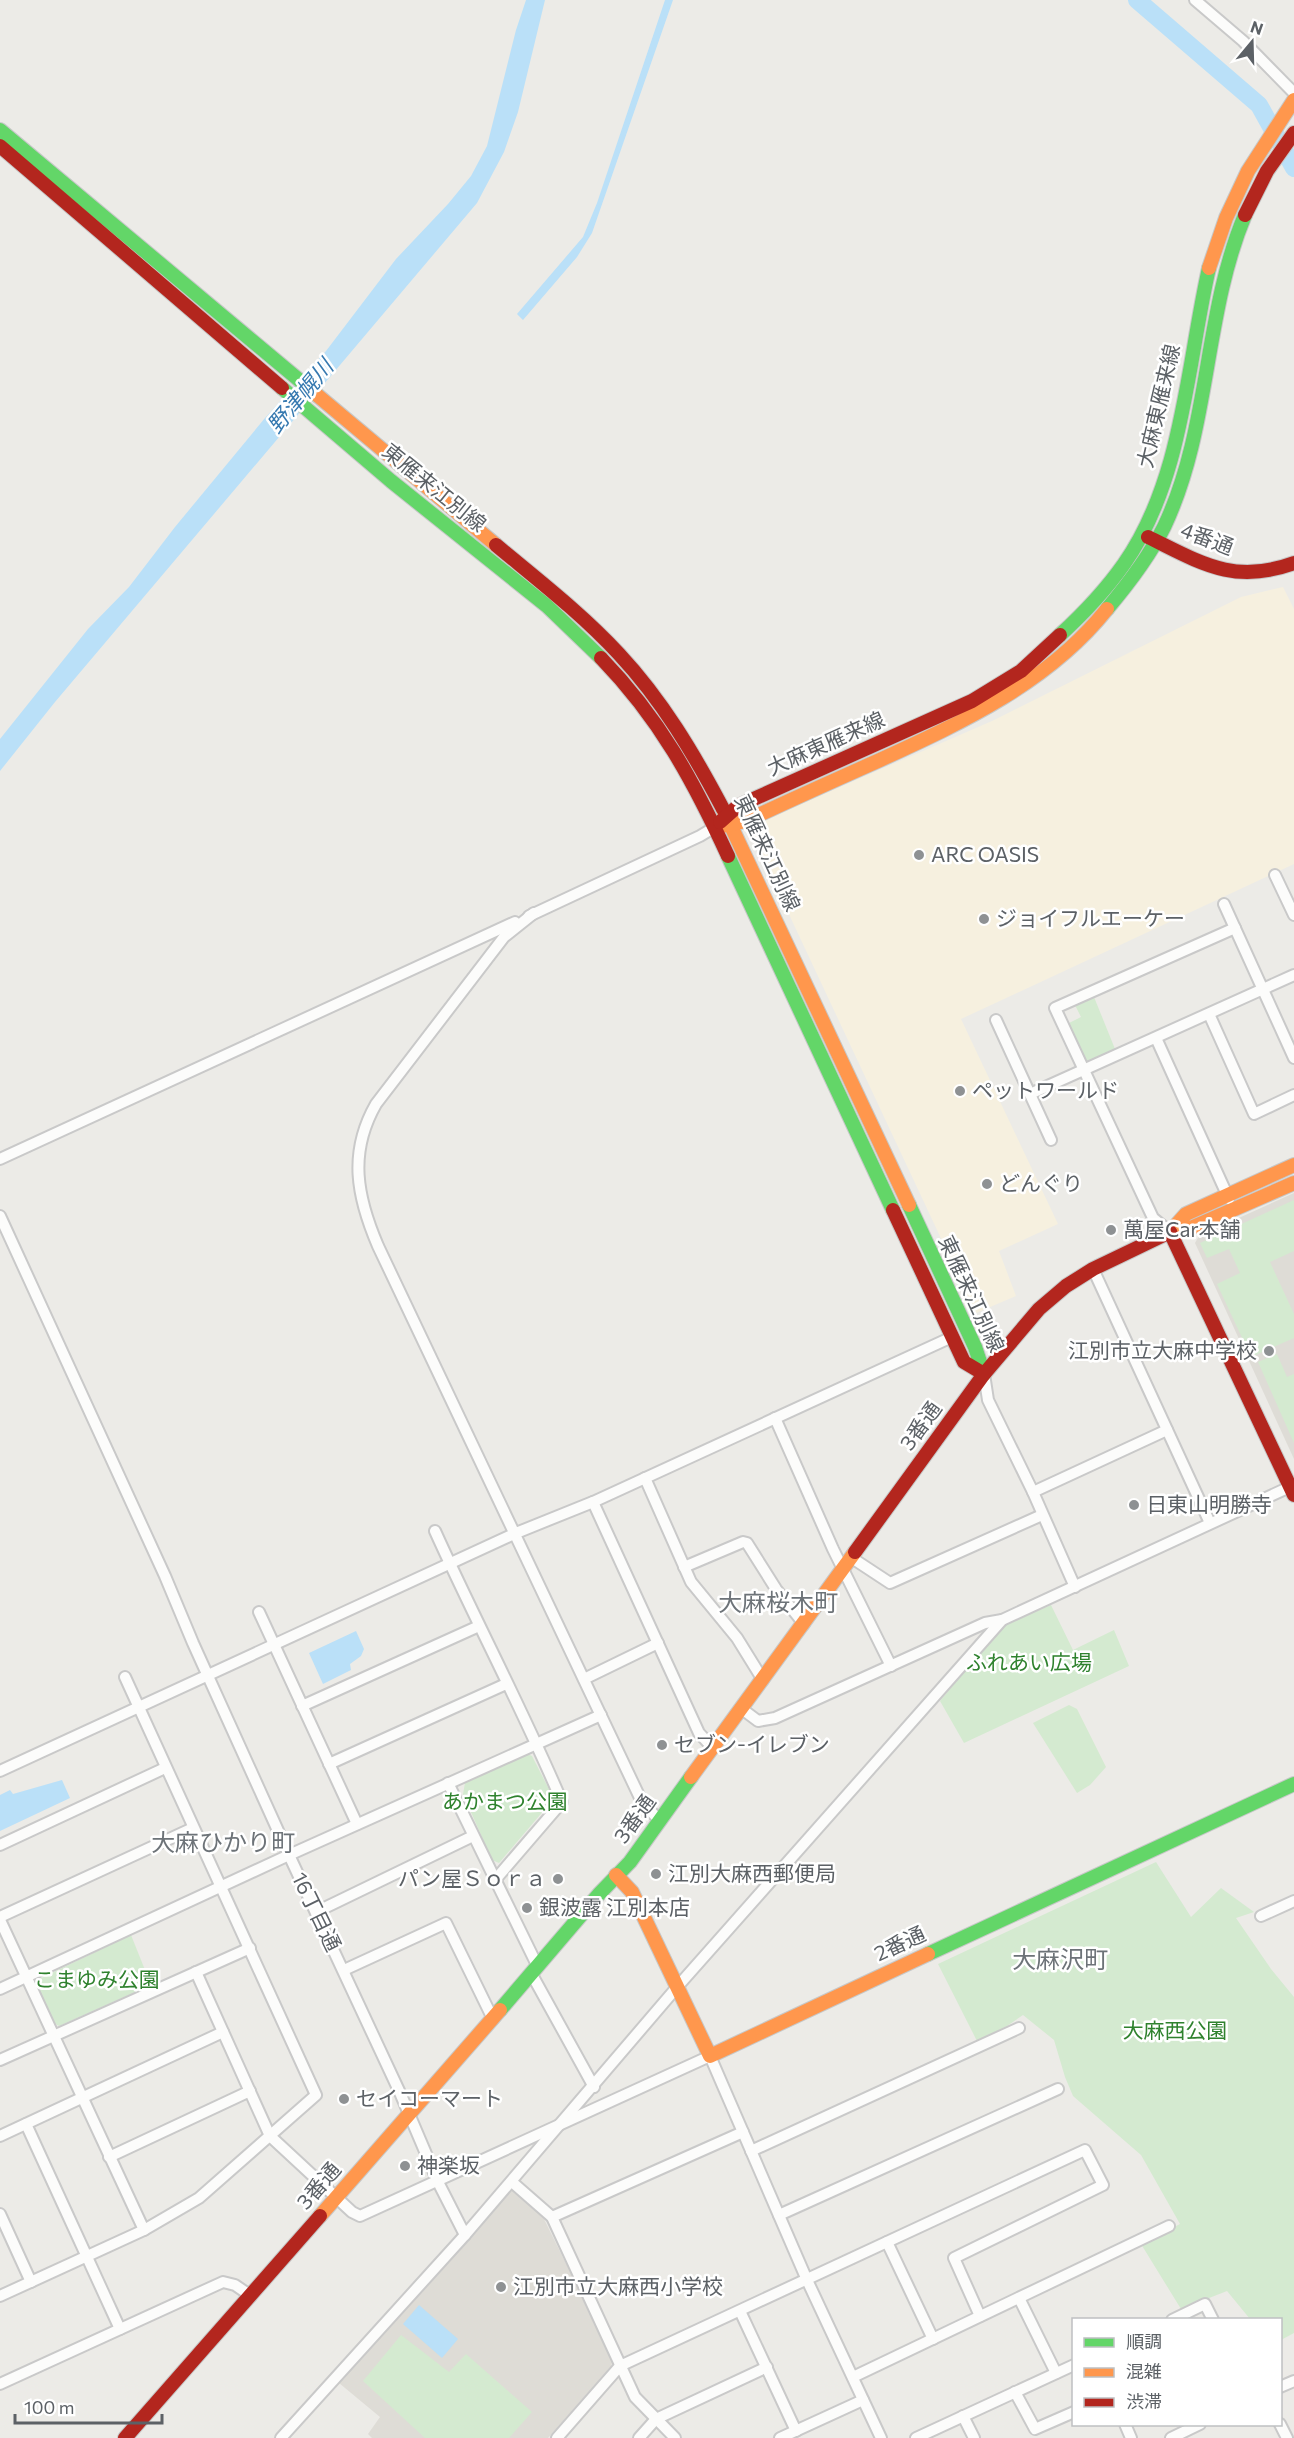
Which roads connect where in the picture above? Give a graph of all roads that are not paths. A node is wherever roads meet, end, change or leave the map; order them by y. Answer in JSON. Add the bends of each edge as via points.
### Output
{"nodes":[{"id":1,"x":1195,"y":0,"type":"edge"},
{"id":2,"x":1294,"y":93,"type":"edge"},
{"id":3,"x":1294,"y":100,"type":"edge"},
{"id":4,"x":0,"y":130,"type":"edge"},
{"id":5,"x":1294,"y":133,"type":"edge"},
{"id":6,"x":0,"y":146,"type":"edge"},
{"id":7,"x":1142,"y":534,"type":"junction"},
{"id":8,"x":1157,"y":541,"type":"junction"},
{"id":9,"x":1294,"y":563,"type":"edge"},
{"id":10,"x":729,"y":820,"type":"junction"},
{"id":11,"x":715,"y":827,"type":"junction"},
{"id":12,"x":1275,"y":875,"type":"dead end"},
{"id":13,"x":1290,"y":896,"type":"edge"},
{"id":14,"x":1224,"y":904,"type":"dead end"},
{"id":15,"x":534,"y":913,"type":"junction"},
{"id":16,"x":1294,"y":915,"type":"edge"},
{"id":17,"x":1235,"y":928,"type":"junction"},
{"id":18,"x":1294,"y":975,"type":"edge"},
{"id":19,"x":1263,"y":990,"type":"junction"},
{"id":20,"x":1209,"y":1014,"type":"junction"},
{"id":21,"x":996,"y":1020,"type":"dead end"},
{"id":22,"x":1156,"y":1038,"type":"junction"},
{"id":23,"x":1294,"y":1058,"type":"edge"},
{"id":24,"x":1084,"y":1070,"type":"junction"},
{"id":25,"x":1030,"y":1094,"type":"junction"},
{"id":26,"x":1294,"y":1095,"type":"edge"},
{"id":27,"x":1051,"y":1140,"type":"dead end"},
{"id":28,"x":0,"y":1159,"type":"edge"},
{"id":29,"x":1294,"y":1165,"type":"edge"},
{"id":30,"x":1294,"y":1183,"type":"edge"},
{"id":31,"x":1227,"y":1195,"type":"junction"},
{"id":32,"x":1234,"y":1209,"type":"junction"},
{"id":33,"x":0,"y":1216,"type":"edge"},
{"id":34,"x":1170,"y":1232,"type":"junction"},
{"id":35,"x":1093,"y":1269,"type":"junction"},
{"id":36,"x":952,"y":1337,"type":"junction"},
{"id":37,"x":984,"y":1374,"type":"junction"},
{"id":38,"x":775,"y":1418,"type":"junction"},
{"id":39,"x":1167,"y":1430,"type":"junction"},
{"id":40,"x":645,"y":1478,"type":"junction"},
{"id":41,"x":1293,"y":1489,"type":"edge"},
{"id":42,"x":1033,"y":1492,"type":"junction"},
{"id":43,"x":593,"y":1502,"type":"junction"},
{"id":44,"x":1042,"y":1515,"type":"junction"},
{"id":45,"x":1210,"y":1523,"type":"junction"},
{"id":46,"x":435,"y":1531,"type":"dead end"},
{"id":47,"x":516,"y":1533,"type":"junction"},
{"id":48,"x":848,"y":1563,"type":"junction"},
{"id":49,"x":450,"y":1564,"type":"junction"},
{"id":50,"x":684,"y":1567,"type":"junction"},
{"id":51,"x":1075,"y":1587,"type":"junction"},
{"id":52,"x":259,"y":1612,"type":"dead end"},
{"id":53,"x":1002,"y":1620,"type":"junction"},
{"id":54,"x":804,"y":1624,"type":"junction"},
{"id":55,"x":479,"y":1626,"type":"junction"},
{"id":56,"x":658,"y":1643,"type":"junction"},
{"id":57,"x":274,"y":1646,"type":"junction"},
{"id":58,"x":891,"y":1665,"type":"junction"},
{"id":59,"x":208,"y":1676,"type":"junction"},
{"id":60,"x":125,"y":1677,"type":"dead end"},
{"id":61,"x":584,"y":1679,"type":"junction"},
{"id":62,"x":763,"y":1680,"type":"junction"},
{"id":63,"x":506,"y":1684,"type":"junction"},
{"id":64,"x":302,"y":1706,"type":"junction"},
{"id":65,"x":138,"y":1708,"type":"junction"},
{"id":66,"x":742,"y":1709,"type":"junction"},
{"id":67,"x":601,"y":1716,"type":"junction"},
{"id":68,"x":537,"y":1743,"type":"junction"},
{"id":69,"x":713,"y":1748,"type":"junction"},
{"id":70,"x":329,"y":1764,"type":"junction"},
{"id":71,"x":165,"y":1768,"type":"junction"},
{"id":72,"x":0,"y":1771,"type":"edge"},
{"id":73,"x":448,"y":1783,"type":"junction"},
{"id":74,"x":1294,"y":1784,"type":"edge"},
{"id":75,"x":660,"y":1821,"type":"junction"},
{"id":76,"x":357,"y":1824,"type":"junction"},
{"id":77,"x":193,"y":1828,"type":"junction"},
{"id":78,"x":473,"y":1836,"type":"junction"},
{"id":79,"x":0,"y":1845,"type":"edge"},
{"id":80,"x":289,"y":1855,"type":"junction"},
{"id":81,"x":616,"y":1875,"type":"junction"},
{"id":82,"x":495,"y":1880,"type":"junction"},
{"id":83,"x":220,"y":1888,"type":"junction"},
{"id":84,"x":1294,"y":1901,"type":"edge"},
{"id":85,"x":316,"y":1912,"type":"junction"},
{"id":86,"x":1261,"y":1916,"type":"dead end"},
{"id":87,"x":0,"y":1919,"type":"edge"},
{"id":88,"x":249,"y":1948,"type":"junction"},
{"id":89,"x":534,"y":1969,"type":"junction"},
{"id":90,"x":344,"y":1970,"type":"junction"},
{"id":91,"x":196,"y":1972,"type":"junction"},
{"id":92,"x":26,"y":1977,"type":"junction"},
{"id":93,"x":678,"y":1986,"type":"junction"},
{"id":94,"x":0,"y":1989,"type":"edge"},
{"id":95,"x":493,"y":2019,"type":"junction"},
{"id":96,"x":1020,"y":2028,"type":"dead end"},
{"id":97,"x":223,"y":2032,"type":"junction"},
{"id":98,"x":53,"y":2036,"type":"junction"},
{"id":99,"x":710,"y":2056,"type":"junction"},
{"id":100,"x":0,"y":2060,"type":"edge"},
{"id":101,"x":594,"y":2087,"type":"junction"},
{"id":102,"x":1058,"y":2089,"type":"dead end"},
{"id":103,"x":250,"y":2091,"type":"junction"},
{"id":104,"x":82,"y":2098,"type":"junction"},
{"id":105,"x":410,"y":2115,"type":"junction"},
{"id":106,"x":27,"y":2124,"type":"junction"},
{"id":107,"x":562,"y":2124,"type":"junction"},
{"id":108,"x":743,"y":2132,"type":"junction"},
{"id":109,"x":0,"y":2136,"type":"edge"},
{"id":110,"x":270,"y":2136,"type":"junction"},
{"id":111,"x":751,"y":2151,"type":"junction"},
{"id":112,"x":110,"y":2157,"type":"junction"},
{"id":113,"x":438,"y":2182,"type":"junction"},
{"id":114,"x":512,"y":2182,"type":"junction"},
{"id":115,"x":338,"y":2197,"type":"junction"},
{"id":116,"x":0,"y":2214,"type":"edge"},
{"id":117,"x":779,"y":2215,"type":"junction"},
{"id":118,"x":552,"y":2217,"type":"junction"},
{"id":119,"x":1169,"y":2226,"type":"dead end"},
{"id":120,"x":144,"y":2230,"type":"junction"},
{"id":121,"x":465,"y":2235,"type":"junction"},
{"id":122,"x":887,"y":2242,"type":"junction"},
{"id":123,"x":86,"y":2256,"type":"junction"},
{"id":124,"x":807,"y":2280,"type":"junction"},
{"id":125,"x":31,"y":2282,"type":"junction"},
{"id":126,"x":0,"y":2296,"type":"edge"},
{"id":127,"x":250,"y":2296,"type":"junction"},
{"id":128,"x":1019,"y":2298,"type":"junction"},
{"id":129,"x":740,"y":2311,"type":"junction"},
{"id":130,"x":980,"y":2316,"type":"junction"},
{"id":131,"x":1174,"y":2318,"type":"edge"},
{"id":132,"x":1212,"y":2318,"type":"edge"},
{"id":133,"x":120,"y":2329,"type":"junction"},
{"id":134,"x":933,"y":2338,"type":"junction"},
{"id":135,"x":620,"y":2366,"type":"junction"},
{"id":136,"x":1072,"y":2366,"type":"edge"},
{"id":137,"x":766,"y":2367,"type":"junction"},
{"id":138,"x":1056,"y":2373,"type":"junction"},
{"id":139,"x":853,"y":2377,"type":"junction"},
{"id":140,"x":0,"y":2384,"type":"edge"},
{"id":141,"x":1015,"y":2392,"type":"junction"},
{"id":142,"x":863,"y":2400,"type":"junction"},
{"id":143,"x":1072,"y":2413,"type":"edge"},
{"id":144,"x":963,"y":2416,"type":"junction"},
{"id":145,"x":656,"y":2419,"type":"junction"},
{"id":146,"x":1187,"y":2427,"type":"edge"},
{"id":147,"x":796,"y":2431,"type":"junction"},
{"id":148,"x":283,"y":2437,"type":"edge"},
{"id":149,"x":125,"y":2438,"type":"edge"},
{"id":150,"x":557,"y":2438,"type":"edge"},
{"id":151,"x":639,"y":2438,"type":"edge"},
{"id":152,"x":675,"y":2438,"type":"edge"},
{"id":153,"x":780,"y":2438,"type":"edge"},
{"id":154,"x":881,"y":2438,"type":"edge"},
{"id":155,"x":916,"y":2438,"type":"edge"},
{"id":156,"x":974,"y":2438,"type":"edge"},
{"id":157,"x":1171,"y":2438,"type":"edge"}],
"edges":[{"from":1,"to":2,"type":"street","via":[[1244,41]]},
{"from":3,"to":7,"type":"main road","name":"大麻東雁来線","via":[[1248,171],[1226,218],[1209,269],[1170,465]]},
{"from":4,"to":10,"type":"main road","name":"東雁来江別線","via":[[517,563],[619,654],[685,740]]},
{"from":5,"to":8,"type":"main road","name":"大麻東雁来線","via":[[1274,159],[1241,219],[1219,296],[1194,432],[1180,483]]},
{"from":6,"to":11,"type":"main road","name":"東雁来江別線","via":[[343,441],[524,587],[608,664],[652,716],[697,789]]},
{"from":7,"to":8,"type":"main road","name":"4番通"},
{"from":7,"to":10,"type":"main road","name":"大麻東雁来線","via":[[1096,601],[1012,677],[924,724],[738,806]]},
{"from":8,"to":9,"type":"main road","name":"4番通","via":[[1196,562],[1239,573],[1281,569]]},
{"from":8,"to":10,"type":"main road","name":"大麻東雁来線","via":[[1108,610],[1069,651],[1016,692],[932,737],[746,821]]},
{"from":10,"to":11,"type":"main road","name":"大麻東雁来線"},
{"from":10,"to":37,"type":"main road","name":"東雁来江別線","via":[[975,1347]]},
{"from":11,"to":15,"type":"street"},
{"from":11,"to":36,"type":"main road","name":"東雁来江別線"},
{"from":12,"to":13,"type":"street"},
{"from":13,"to":16,"type":"street"},
{"from":14,"to":17,"type":"street"},
{"from":15,"to":28,"type":"street"},
{"from":15,"to":47,"type":"street","via":[[504,937],[376,1104],[362,1136],[358,1164],[367,1220]]},
{"from":17,"to":19,"type":"street"},
{"from":17,"to":24,"type":"street","via":[[1055,1008]]},
{"from":18,"to":19,"type":"street"},
{"from":19,"to":20,"type":"street"},
{"from":19,"to":23,"type":"street"},
{"from":20,"to":22,"type":"street"},
{"from":20,"to":26,"type":"street","via":[[1254,1114]]},
{"from":21,"to":25,"type":"street"},
{"from":22,"to":24,"type":"street"},
{"from":22,"to":31,"type":"street"},
{"from":24,"to":25,"type":"street"},
{"from":24,"to":34,"type":"street","via":[[1153,1218]]},
{"from":25,"to":27,"type":"street"},
{"from":29,"to":31,"type":"main road","name":"3番通"},
{"from":30,"to":32,"type":"main road","name":"3番通"},
{"from":31,"to":32,"type":"street"},
{"from":31,"to":34,"type":"main road","name":"3番通","via":[[1186,1214]]},
{"from":32,"to":34,"type":"main road","name":"3番通","via":[[1191,1228]]},
{"from":33,"to":59,"type":"street","name":"16丁目通"},
{"from":34,"to":35,"type":"main road","name":"3番通"},
{"from":34,"to":41,"type":"main road"},
{"from":35,"to":37,"type":"main road","name":"3番通","via":[[1039,1309]]},
{"from":35,"to":39,"type":"street"},
{"from":36,"to":37,"type":"main road","name":"東雁来江別線","via":[[964,1362]]},
{"from":36,"to":38,"type":"street"},
{"from":37,"to":42,"type":"street","via":[[988,1400]]},
{"from":37,"to":48,"type":"main road","name":"3番通"},
{"from":38,"to":40,"type":"street"},
{"from":38,"to":48,"type":"street"},
{"from":39,"to":42,"type":"street"},
{"from":39,"to":45,"type":"street"},
{"from":40,"to":43,"type":"street"},
{"from":40,"to":50,"type":"street"},
{"from":41,"to":45,"type":"street"},
{"from":42,"to":44,"type":"street"},
{"from":43,"to":47,"type":"street"},
{"from":43,"to":56,"type":"street"},
{"from":44,"to":48,"type":"street","via":[[890,1582]]},
{"from":44,"to":51,"type":"street"},
{"from":45,"to":51,"type":"street"},
{"from":46,"to":49,"type":"street"},
{"from":47,"to":49,"type":"street"},
{"from":47,"to":61,"type":"street"},
{"from":48,"to":54,"type":"main road","name":"3番通"},
{"from":48,"to":58,"type":"street"},
{"from":49,"to":55,"type":"street"},
{"from":49,"to":57,"type":"street"},
{"from":50,"to":54,"type":"street","via":[[747,1543]]},
{"from":50,"to":62,"type":"street"},
{"from":51,"to":53,"type":"street"},
{"from":52,"to":57,"type":"street"},
{"from":53,"to":58,"type":"street","via":[[985,1623]]},
{"from":53,"to":93,"type":"street"},
{"from":54,"to":62,"type":"main road","name":"3番通"},
{"from":55,"to":63,"type":"street"},
{"from":55,"to":64,"type":"street"},
{"from":56,"to":61,"type":"street"},
{"from":56,"to":69,"type":"street","via":[[699,1733]]},
{"from":57,"to":59,"type":"street"},
{"from":57,"to":64,"type":"street"},
{"from":58,"to":66,"type":"street","via":[[775,1718],[758,1721]]},
{"from":59,"to":65,"type":"street"},
{"from":59,"to":80,"type":"street","name":"16丁目通"},
{"from":60,"to":65,"type":"street"},
{"from":61,"to":67,"type":"street"},
{"from":62,"to":66,"type":"main road","name":"3番通"},
{"from":63,"to":68,"type":"street"},
{"from":63,"to":70,"type":"street"},
{"from":64,"to":70,"type":"street"},
{"from":65,"to":71,"type":"street"},
{"from":65,"to":72,"type":"street"},
{"from":66,"to":69,"type":"main road","name":"3番通"},
{"from":67,"to":68,"type":"street"},
{"from":67,"to":75,"type":"street","via":[[642,1802]]},
{"from":68,"to":73,"type":"street"},
{"from":68,"to":82,"type":"street","via":[[562,1802]]},
{"from":69,"to":75,"type":"main road","name":"3番通"},
{"from":70,"to":76,"type":"street"},
{"from":71,"to":77,"type":"street"},
{"from":71,"to":79,"type":"street"},
{"from":73,"to":76,"type":"street"},
{"from":73,"to":78,"type":"street"},
{"from":74,"to":99,"type":"main road","name":"2番通"},
{"from":75,"to":81,"type":"main road","name":"3番通"},
{"from":76,"to":80,"type":"street"},
{"from":77,"to":83,"type":"street"},
{"from":77,"to":87,"type":"street"},
{"from":78,"to":82,"type":"street"},
{"from":78,"to":85,"type":"street"},
{"from":80,"to":83,"type":"street"},
{"from":80,"to":85,"type":"street","name":"16丁目通"},
{"from":81,"to":89,"type":"main road","name":"3番通"},
{"from":81,"to":93,"type":"main road","via":[[632,1892]]},
{"from":82,"to":89,"type":"street"},
{"from":83,"to":88,"type":"street"},
{"from":83,"to":92,"type":"street"},
{"from":84,"to":86,"type":"street"},
{"from":85,"to":90,"type":"street","name":"16丁目通"},
{"from":87,"to":92,"type":"street"},
{"from":88,"to":91,"type":"street"},
{"from":88,"to":110,"type":"street","via":[[316,2095]]},
{"from":89,"to":95,"type":"main road","name":"3番通"},
{"from":89,"to":101,"type":"street"},
{"from":90,"to":95,"type":"street","via":[[446,1923]]},
{"from":90,"to":105,"type":"street","name":"16丁目通"},
{"from":91,"to":97,"type":"street"},
{"from":91,"to":98,"type":"street"},
{"from":92,"to":94,"type":"street"},
{"from":92,"to":98,"type":"street"},
{"from":93,"to":99,"type":"main road"},
{"from":93,"to":101,"type":"street"},
{"from":95,"to":105,"type":"main road","name":"3番通"},
{"from":96,"to":111,"type":"street"},
{"from":97,"to":103,"type":"street"},
{"from":97,"to":104,"type":"street"},
{"from":98,"to":100,"type":"street"},
{"from":98,"to":104,"type":"street"},
{"from":99,"to":107,"type":"street"},
{"from":99,"to":108,"type":"street"},
{"from":101,"to":107,"type":"street"},
{"from":102,"to":117,"type":"street"},
{"from":103,"to":110,"type":"street"},
{"from":103,"to":112,"type":"street"},
{"from":104,"to":106,"type":"street"},
{"from":104,"to":112,"type":"street"},
{"from":105,"to":113,"type":"street","name":"16丁目通"},
{"from":105,"to":115,"type":"main road","name":"3番通"},
{"from":106,"to":109,"type":"street"},
{"from":106,"to":123,"type":"street"},
{"from":107,"to":113,"type":"street"},
{"from":107,"to":114,"type":"street"},
{"from":108,"to":111,"type":"street"},
{"from":108,"to":118,"type":"street"},
{"from":110,"to":115,"type":"street"},
{"from":110,"to":120,"type":"street","via":[[199,2198]]},
{"from":111,"to":117,"type":"street"},
{"from":112,"to":120,"type":"street"},
{"from":113,"to":115,"type":"street","via":[[360,2216]]},
{"from":113,"to":121,"type":"street","name":"16丁目通"},
{"from":114,"to":118,"type":"street"},
{"from":114,"to":121,"type":"street"},
{"from":115,"to":127,"type":"main road","name":"3番通"},
{"from":116,"to":125,"type":"street"},
{"from":117,"to":124,"type":"street"},
{"from":118,"to":135,"type":"street"},
{"from":119,"to":128,"type":"street"},
{"from":120,"to":123,"type":"street"},
{"from":121,"to":148,"type":"street"},
{"from":122,"to":124,"type":"street"},
{"from":122,"to":130,"type":"street","via":[[1085,2150],[1103,2185],[954,2258]]},
{"from":122,"to":134,"type":"street"},
{"from":123,"to":125,"type":"street"},
{"from":123,"to":133,"type":"street"},
{"from":124,"to":129,"type":"street"},
{"from":124,"to":139,"type":"street"},
{"from":125,"to":126,"type":"street"},
{"from":127,"to":133,"type":"street","via":[[223,2282]]},
{"from":127,"to":149,"type":"main road","name":"3番通"},
{"from":128,"to":130,"type":"street"},
{"from":128,"to":138,"type":"street"},
{"from":129,"to":135,"type":"street"},
{"from":129,"to":137,"type":"street"},
{"from":130,"to":134,"type":"street"},
{"from":131,"to":132,"type":"street","via":[[1205,2304]]},
{"from":133,"to":140,"type":"street"},
{"from":134,"to":139,"type":"street"},
{"from":135,"to":145,"type":"street","via":[[635,2397]]},
{"from":135,"to":150,"type":"street"},
{"from":136,"to":138,"type":"street"},
{"from":137,"to":145,"type":"street"},
{"from":137,"to":147,"type":"street"},
{"from":138,"to":141,"type":"street"},
{"from":139,"to":142,"type":"street"},
{"from":141,"to":143,"type":"street","via":[[1035,2429]]},
{"from":141,"to":144,"type":"street"},
{"from":142,"to":147,"type":"street"},
{"from":142,"to":154,"type":"street"},
{"from":144,"to":155,"type":"street"},
{"from":144,"to":156,"type":"street"},
{"from":145,"to":151,"type":"street"},
{"from":145,"to":152,"type":"street"},
{"from":146,"to":157,"type":"street"},
{"from":147,"to":153,"type":"street"}]}
